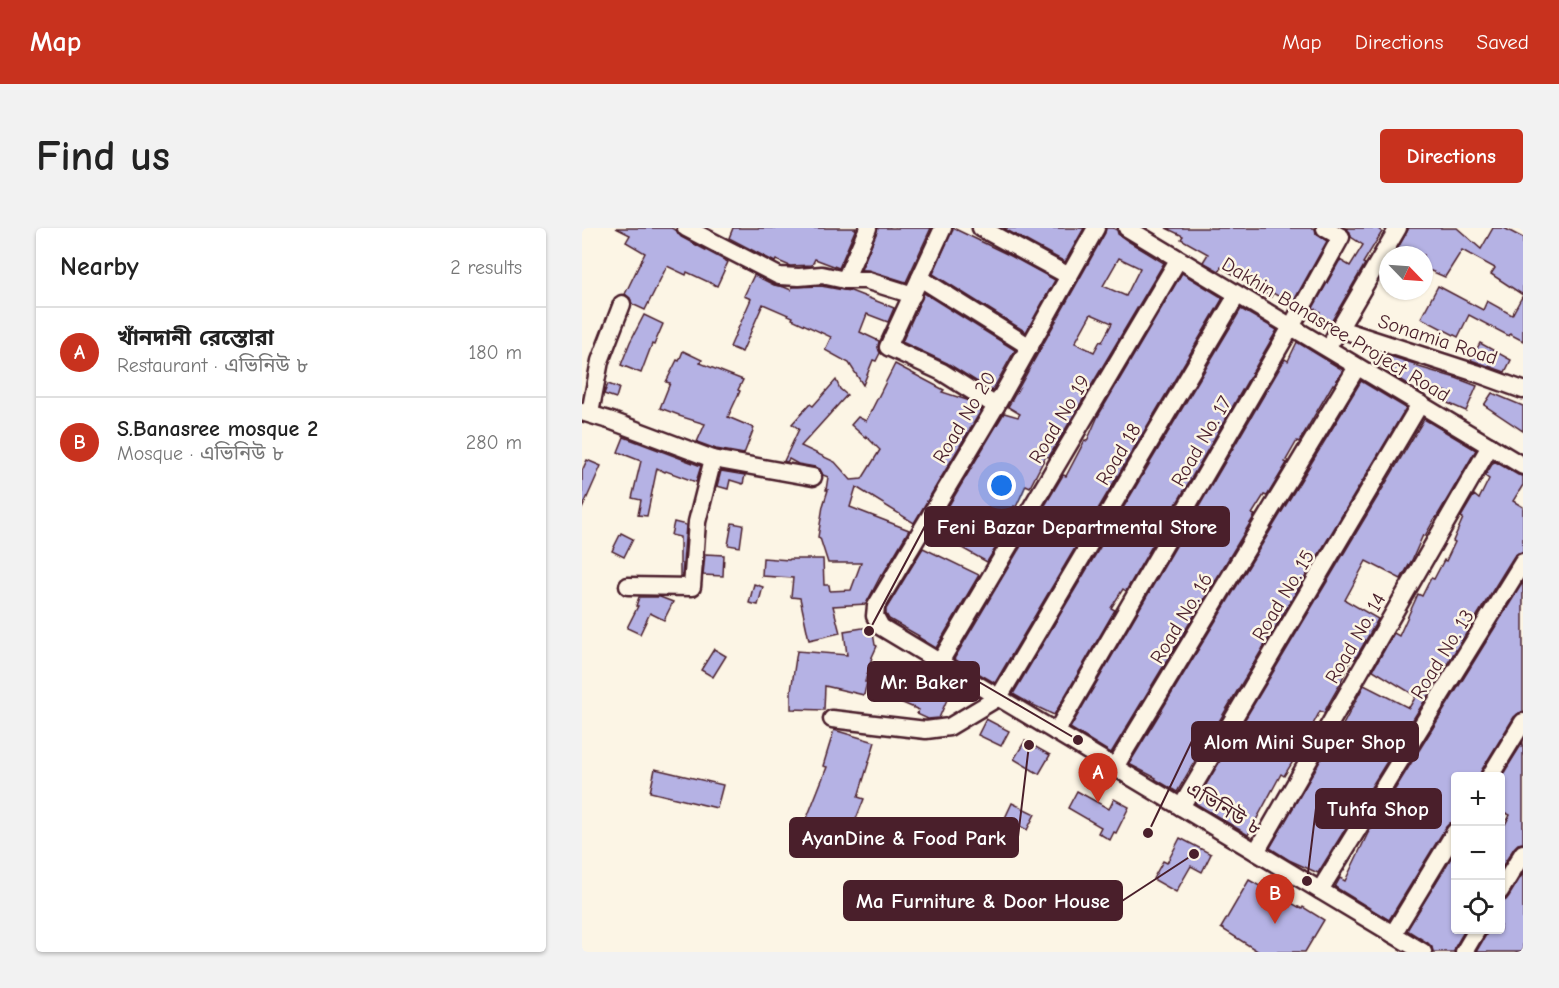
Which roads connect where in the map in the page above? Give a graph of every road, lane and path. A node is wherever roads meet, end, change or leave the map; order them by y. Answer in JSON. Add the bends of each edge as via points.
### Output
{"nodes":[{"id":1,"x":686,"y":228,"type":"edge"},
{"id":2,"x":868,"y":228,"type":"edge"},
{"id":3,"x":943,"y":228,"type":"edge"},
{"id":4,"x":981,"y":228,"type":"edge"},
{"id":5,"x":1096,"y":228,"type":"edge"},
{"id":6,"x":1127,"y":228,"type":"edge"},
{"id":7,"x":1325,"y":228,"type":"edge"},
{"id":8,"x":1398,"y":228,"type":"edge"},
{"id":9,"x":713,"y":234,"type":"edge"},
{"id":10,"x":1178,"y":260,"type":"junction"},
{"id":11,"x":1069,"y":276,"type":"junction"},
{"id":12,"x":921,"y":278,"type":"junction"},
{"id":13,"x":845,"y":280,"type":"junction"},
{"id":14,"x":912,"y":295,"type":"junction"},
{"id":15,"x":1237,"y":295,"type":"junction"},
{"id":16,"x":622,"y":304,"type":"dead end"},
{"id":17,"x":1291,"y":327,"type":"junction"},
{"id":18,"x":1340,"y":329,"type":"junction"},
{"id":19,"x":1030,"y":347,"type":"junction"},
{"id":20,"x":1327,"y":349,"type":"junction"},
{"id":21,"x":1358,"y":367,"type":"junction"},
{"id":22,"x":1523,"y":390,"type":"edge"},
{"id":23,"x":1420,"y":404,"type":"junction"},
{"id":24,"x":996,"y":406,"type":"junction"},
{"id":25,"x":586,"y":412,"type":"edge"},
{"id":26,"x":1490,"y":446,"type":"junction"},
{"id":27,"x":713,"y":459,"type":"junction"},
{"id":28,"x":1523,"y":466,"type":"edge"},
{"id":29,"x":813,"y":477,"type":"dead end"},
{"id":30,"x":1523,"y":562,"type":"edge"},
{"id":31,"x":628,"y":586,"type":"dead end"},
{"id":32,"x":881,"y":627,"type":"joint"},
{"id":33,"x":940,"y":662,"type":"junction"},
{"id":34,"x":999,"y":697,"type":"junction"},
{"id":35,"x":832,"y":719,"type":"dead end"},
{"id":36,"x":1523,"y":722,"type":"edge"},
{"id":37,"x":1056,"y":732,"type":"junction"},
{"id":38,"x":1114,"y":767,"type":"junction"},
{"id":39,"x":1493,"y":772,"type":"edge"},
{"id":40,"x":1180,"y":807,"type":"junction"},
{"id":41,"x":1451,"y":839,"type":"edge"},
{"id":42,"x":1256,"y":852,"type":"junction"},
{"id":43,"x":1523,"y":853,"type":"edge"},
{"id":44,"x":1505,"y":883,"type":"edge"},
{"id":45,"x":1320,"y":890,"type":"junction"},
{"id":46,"x":1393,"y":934,"type":"junction"},
{"id":47,"x":1475,"y":934,"type":"edge"},
{"id":48,"x":1423,"y":952,"type":"edge"},
{"id":49,"x":1464,"y":952,"type":"edge"}],
"edges":[{"from":1,"to":9,"type":"street"},
{"from":2,"to":13,"type":"street"},
{"from":3,"to":12,"type":"street"},
{"from":4,"to":11,"type":"street"},
{"from":5,"to":11,"type":"street","name":"Road No 20"},
{"from":6,"to":10,"type":"street","name":"Dakhin Banasree Project Road"},
{"from":7,"to":17,"type":"street","name":"Road No. 17","via":[[1341,237]]},
{"from":8,"to":18,"type":"street"},
{"from":9,"to":13,"type":"street","via":[[753,264],[778,276],[822,275]]},
{"from":10,"to":15,"type":"street","name":"Dakhin Banasree Project Road"},
{"from":10,"to":33,"type":"street","name":"Road No 19"},
{"from":11,"to":19,"type":"street","name":"Road No 20"},
{"from":12,"to":14,"type":"street"},
{"from":12,"to":19,"type":"street"},
{"from":13,"to":14,"type":"street","via":[[865,280]]},
{"from":14,"to":24,"type":"street","via":[[888,347],[942,372]]},
{"from":15,"to":17,"type":"street","name":"Dakhin Banasree Project Road"},
{"from":15,"to":34,"type":"street","name":"Road 18"},
{"from":16,"to":25,"type":"street"},
{"from":17,"to":20,"type":"street","name":"Dakhin Banasree Project Road"},
{"from":17,"to":37,"type":"street","name":"Road No. 17"},
{"from":18,"to":20,"type":"street"},
{"from":18,"to":22,"type":"street","name":"Sonamia Road"},
{"from":19,"to":24,"type":"street","name":"Road No 20"},
{"from":20,"to":21,"type":"street","name":"Dakhin Banasree Project Road"},
{"from":21,"to":23,"type":"street","name":"Dakhin Banasree Project Road"},
{"from":21,"to":38,"type":"street","name":"Road No. 16"},
{"from":23,"to":26,"type":"street","name":"Dakhin Banasree Project Road"},
{"from":23,"to":40,"type":"street","name":"Road No. 15"},
{"from":24,"to":32,"type":"street","name":"Road No 20","via":[[876,606],[875,616]]},
{"from":25,"to":27,"type":"street"},
{"from":26,"to":28,"type":"street","name":"Dakhin Banasree Project Road"},
{"from":26,"to":42,"type":"street","name":"Road No. 14"},
{"from":27,"to":29,"type":"street"},
{"from":27,"to":31,"type":"street","via":[[698,522],[692,587]]},
{"from":30,"to":45,"type":"street","name":"Road No. 13"},
{"from":32,"to":33,"type":"street","name":"এভিনিউ ৮"},
{"from":33,"to":34,"type":"street","name":"এভিনিউ ৮"},
{"from":34,"to":35,"type":"street","via":[[938,730]]},
{"from":34,"to":37,"type":"street","name":"এভিনিউ ৮"},
{"from":36,"to":39,"type":"street"},
{"from":37,"to":38,"type":"street","name":"এভিনিউ ৮"},
{"from":38,"to":40,"type":"street","name":"এভিনিউ ৮"},
{"from":40,"to":42,"type":"street","name":"এভিনিউ ৮"},
{"from":41,"to":46,"type":"street"},
{"from":42,"to":45,"type":"street","name":"এভিনিউ ৮"},
{"from":43,"to":44,"type":"street"},
{"from":45,"to":46,"type":"street","name":"এভিনিউ ৮"},
{"from":46,"to":48,"type":"street","name":"এভিনিউ ৮"},
{"from":47,"to":49,"type":"street"}]}
